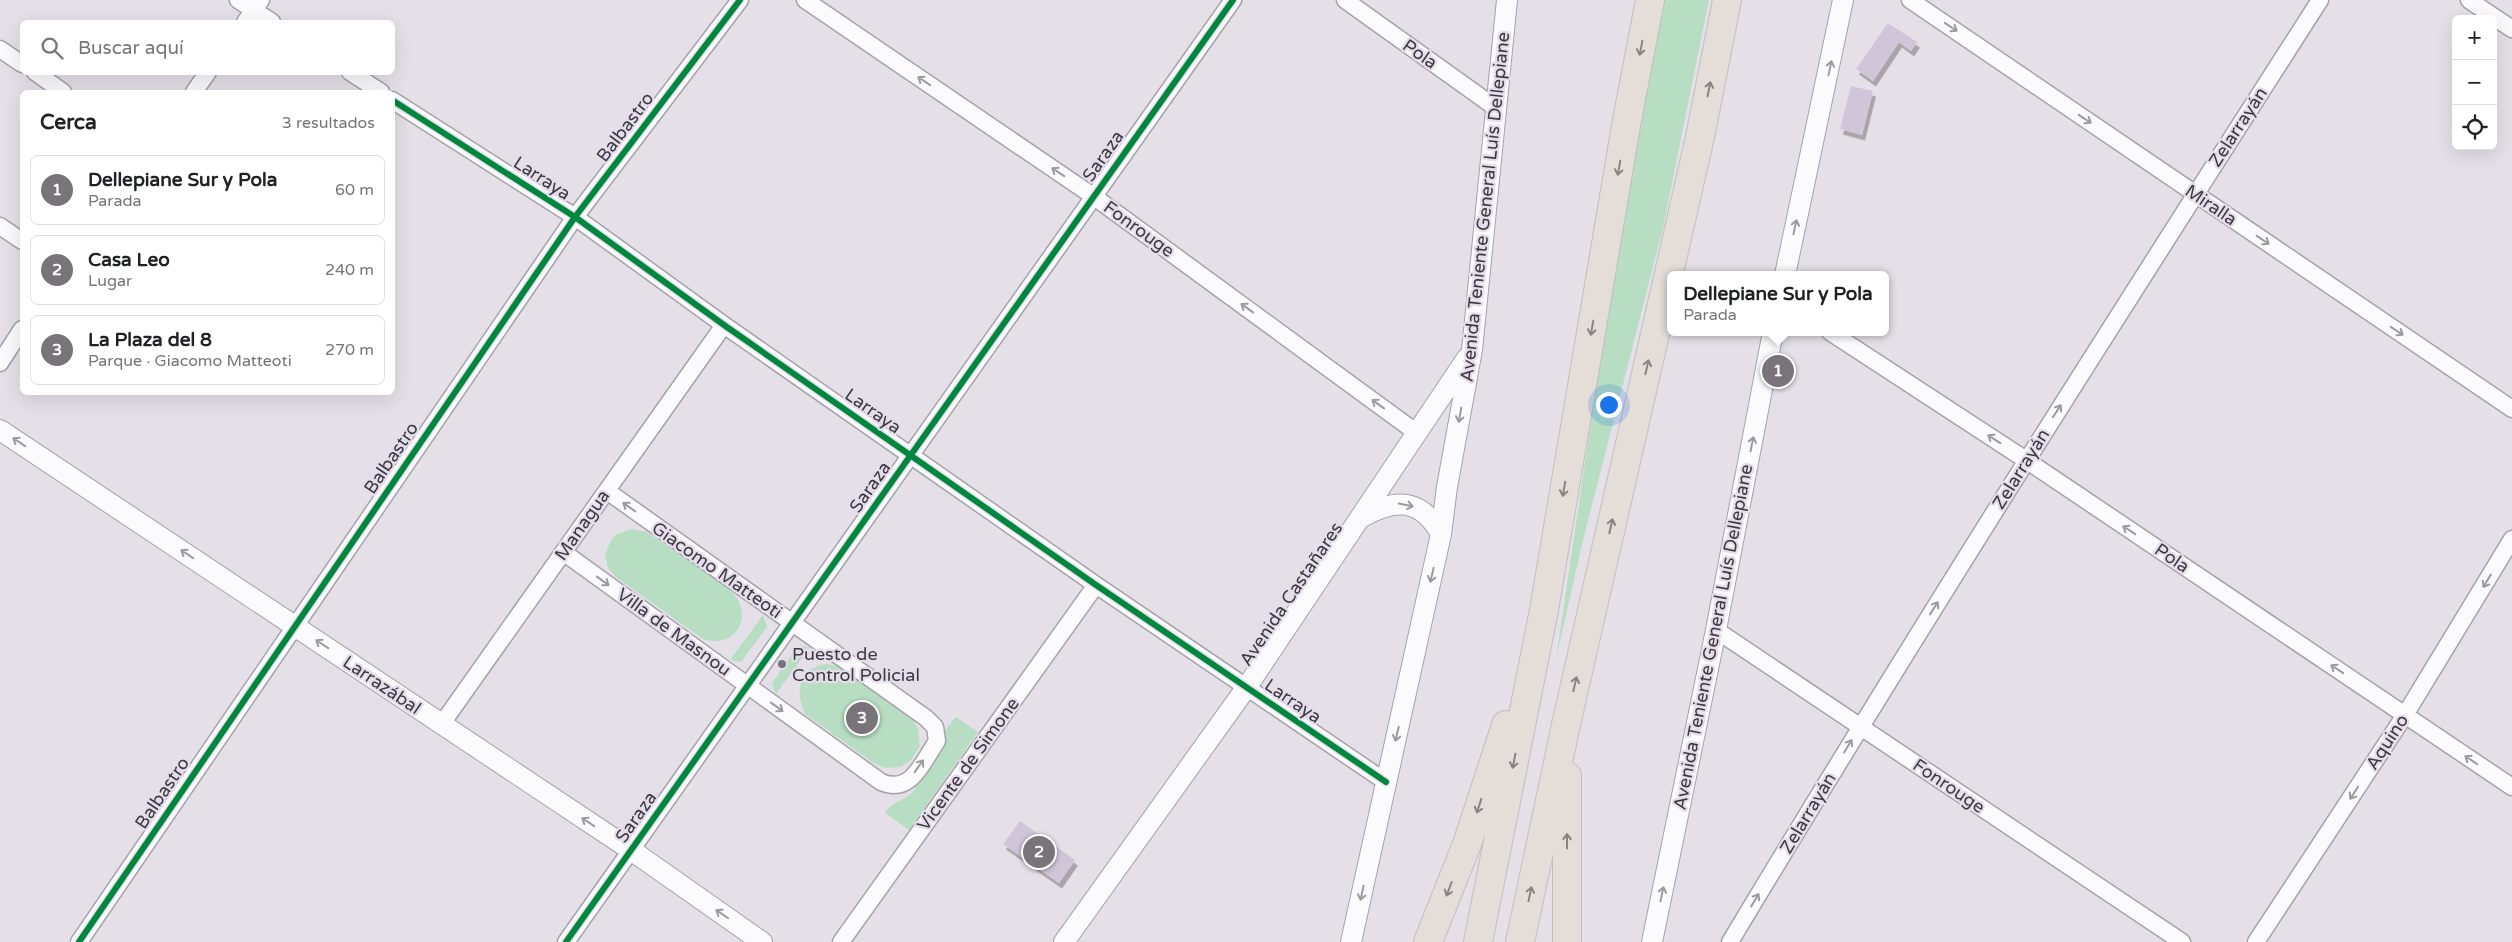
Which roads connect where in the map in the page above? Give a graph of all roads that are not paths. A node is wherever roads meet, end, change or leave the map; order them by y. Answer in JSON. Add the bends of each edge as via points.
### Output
{"nodes":[{"id":1,"x":238,"y":0,"type":"edge"},
{"id":2,"x":740,"y":0,"type":"edge"},
{"id":3,"x":805,"y":0,"type":"edge"},
{"id":4,"x":1233,"y":0,"type":"edge"},
{"id":5,"x":1345,"y":0,"type":"edge"},
{"id":6,"x":1507,"y":0,"type":"edge"},
{"id":7,"x":1650,"y":0,"type":"edge"},
{"id":8,"x":1727,"y":0,"type":"edge"},
{"id":9,"x":1843,"y":0,"type":"edge"},
{"id":10,"x":1910,"y":0,"type":"edge"},
{"id":11,"x":2320,"y":0,"type":"edge"},
{"id":12,"x":2469,"y":0,"type":"edge"},
{"id":13,"x":253,"y":11,"type":"edge"},
{"id":14,"x":269,"y":20,"type":"edge"},
{"id":15,"x":2512,"y":29,"type":"edge"},
{"id":16,"x":0,"y":48,"type":"edge"},
{"id":17,"x":20,"y":63,"type":"edge"},
{"id":18,"x":38,"y":75,"type":"edge"},
{"id":19,"x":206,"y":75,"type":"edge"},
{"id":20,"x":355,"y":75,"type":"edge"},
{"id":21,"x":60,"y":90,"type":"edge"},
{"id":22,"x":195,"y":90,"type":"edge"},
{"id":23,"x":378,"y":90,"type":"edge"},
{"id":24,"x":395,"y":102,"type":"edge"},
{"id":25,"x":1496,"y":108,"type":"junction"},
{"id":26,"x":2196,"y":194,"type":"junction"},
{"id":27,"x":1093,"y":196,"type":"junction"},
{"id":28,"x":575,"y":217,"type":"junction"},
{"id":29,"x":0,"y":226,"type":"edge"},
{"id":30,"x":20,"y":240,"type":"edge"},
{"id":31,"x":1669,"y":271,"type":"edge"},
{"id":32,"x":1786,"y":271,"type":"edge"},
{"id":33,"x":1667,"y":282,"type":"edge"},
{"id":34,"x":724,"y":325,"type":"junction"},
{"id":35,"x":20,"y":333,"type":"edge"},
{"id":36,"x":1772,"y":336,"type":"edge"},
{"id":37,"x":1836,"y":336,"type":"edge"},
{"id":38,"x":1472,"y":350,"type":"junction"},
{"id":39,"x":0,"y":363,"type":"edge"},
{"id":40,"x":2512,"y":409,"type":"edge"},
{"id":41,"x":0,"y":430,"type":"edge"},
{"id":42,"x":1417,"y":433,"type":"junction"},
{"id":43,"x":910,"y":456,"type":"junction"},
{"id":44,"x":2026,"y":460,"type":"junction"},
{"id":45,"x":606,"y":491,"type":"junction"},
{"id":46,"x":1362,"y":517,"type":"junction"},
{"id":47,"x":1441,"y":534,"type":"junction"},
{"id":48,"x":2512,"y":539,"type":"edge"},
{"id":49,"x":563,"y":552,"type":"junction"},
{"id":50,"x":1096,"y":585,"type":"junction"},
{"id":51,"x":1544,"y":610,"type":"junction"},
{"id":52,"x":792,"y":623,"type":"junction"},
{"id":53,"x":294,"y":626,"type":"junction"},
{"id":54,"x":1716,"y":630,"type":"junction"},
{"id":55,"x":748,"y":685,"type":"junction"},
{"id":56,"x":1246,"y":688,"type":"junction"},
{"id":57,"x":2405,"y":715,"type":"junction"},
{"id":58,"x":1567,"y":720,"type":"junction"},
{"id":59,"x":441,"y":725,"type":"junction"},
{"id":60,"x":1860,"y":726,"type":"junction"},
{"id":61,"x":881,"y":782,"type":"joint"},
{"id":62,"x":1386,"y":782,"type":"junction"},
{"id":63,"x":2512,"y":787,"type":"edge"},
{"id":64,"x":631,"y":850,"type":"junction"},
{"id":65,"x":78,"y":942,"type":"edge"},
{"id":66,"x":566,"y":942,"type":"edge"},
{"id":67,"x":762,"y":942,"type":"edge"},
{"id":68,"x":841,"y":942,"type":"edge"},
{"id":69,"x":1064,"y":942,"type":"edge"},
{"id":70,"x":1351,"y":942,"type":"edge"},
{"id":71,"x":1428,"y":942,"type":"edge"},
{"id":72,"x":1478,"y":942,"type":"edge"},
{"id":73,"x":1520,"y":942,"type":"edge"},
{"id":74,"x":1567,"y":942,"type":"edge"},
{"id":75,"x":1652,"y":942,"type":"edge"},
{"id":76,"x":1730,"y":942,"type":"edge"},
{"id":77,"x":2182,"y":942,"type":"edge"},
{"id":78,"x":2256,"y":942,"type":"edge"}],
"edges":[{"from":1,"to":13,"type":"street"},
{"from":2,"to":28,"type":"street","name":"Balbastro"},
{"from":27,"to":3,"type":"street","name":"Fonrouge","one_way":true},
{"from":4,"to":27,"type":"street","name":"Saraza"},
{"from":5,"to":25,"type":"street","name":"Pola"},
{"from":6,"to":25,"type":"street","name":"Avenida Teniente General Luís Dellepiane"},
{"from":7,"to":51,"type":"highway","one_way":true},
{"from":31,"to":8,"type":"highway","one_way":true},
{"from":32,"to":9,"type":"street","one_way":true},
{"from":10,"to":26,"type":"street","name":"Miralla","one_way":true},
{"from":11,"to":26,"type":"street","name":"Zelarrayán"},
{"from":12,"to":15,"type":"street"},
{"from":13,"to":14,"type":"street"},
{"from":16,"to":17,"type":"street"},
{"from":18,"to":21,"type":"street"},
{"from":19,"to":22,"type":"street"},
{"from":20,"to":23,"type":"street"},
{"from":24,"to":28,"type":"street","name":"Larraya"},
{"from":25,"to":38,"type":"street","name":"Avenida Teniente General Luís Dellepiane"},
{"from":26,"to":40,"type":"street","name":"Miralla","one_way":true},
{"from":44,"to":26,"type":"street","name":"Zelarrayán","one_way":true},
{"from":42,"to":27,"type":"street","name":"Fonrouge","one_way":true},
{"from":27,"to":43,"type":"street","name":"Saraza"},
{"from":28,"to":34,"type":"street","name":"Larraya"},
{"from":28,"to":53,"type":"street","name":"Balbastro"},
{"from":29,"to":30,"type":"street"},
{"from":58,"to":33,"type":"highway","one_way":true},
{"from":34,"to":43,"type":"street","name":"Larraya"},
{"from":34,"to":45,"type":"street","name":"Managua"},
{"from":35,"to":39,"type":"street"},
{"from":54,"to":36,"type":"street","name":"Avenida Teniente General Luís Dellepiane","one_way":true},
{"from":44,"to":37,"type":"street","name":"Pola","one_way":true},
{"from":38,"to":42,"type":"street","name":"Avenida Castañares"},
{"from":38,"to":47,"type":"street","name":"Avenida Teniente General Luís Dellepiane","one_way":true},
{"from":53,"to":41,"type":"street","name":"Larrazábal","one_way":true},
{"from":42,"to":46,"type":"street","name":"Avenida Castañares"},
{"from":43,"to":50,"type":"street","name":"Larraya"},
{"from":43,"to":52,"type":"street","name":"Saraza"},
{"from":57,"to":44,"type":"street","name":"Pola","one_way":true},
{"from":60,"to":44,"type":"street","name":"Zelarrayán","one_way":true},
{"from":45,"to":49,"type":"street","name":"Managua"},
{"from":52,"to":45,"type":"street","name":"Giacomo Matteoti","one_way":true},
{"from":46,"to":47,"type":"street","one_way":true,"via":[[1392,504],[1408,504],[1434,520]]},
{"from":46,"to":56,"type":"street","name":"Avenida Castañares"},
{"from":47,"to":62,"type":"street","name":"Avenida Teniente General Luís Dellepiane","one_way":true},
{"from":48,"to":57,"type":"street","name":"Aquino","one_way":true},
{"from":49,"to":55,"type":"street","name":"Villa de Masnou","one_way":true},
{"from":49,"to":59,"type":"street","name":"Managua"},
{"from":50,"to":56,"type":"street","name":"Larraya"},
{"from":50,"to":68,"type":"street","name":"Vicente de Simone"},
{"from":51,"to":71,"type":"highway","one_way":true,"via":[[1467,844]]},
{"from":51,"to":72,"type":"highway","one_way":true},
{"from":52,"to":55,"type":"street","name":"Saraza"},
{"from":61,"to":52,"type":"street","name":"Giacomo Matteoti","one_way":true,"via":[[898,786],[907,783],[937,741],[935,727]]},
{"from":59,"to":53,"type":"street","name":"Larrazábal","one_way":true},
{"from":53,"to":65,"type":"street","name":"Balbastro"},
{"from":54,"to":60,"type":"street","name":"Fonrouge"},
{"from":75,"to":54,"type":"street","name":"Avenida Teniente General Luís Dellepiane","one_way":true},
{"from":55,"to":61,"type":"street","name":"Villa de Masnou","one_way":true},
{"from":55,"to":64,"type":"street","name":"Saraza"},
{"from":56,"to":62,"type":"street","name":"Larraya"},
{"from":56,"to":69,"type":"street","name":"Avenida Castañares"},
{"from":63,"to":57,"type":"street","name":"Pola","one_way":true},
{"from":57,"to":78,"type":"street","name":"Aquino","one_way":true},
{"from":73,"to":58,"type":"highway","one_way":true},
{"from":74,"to":58,"type":"highway","one_way":true},
{"from":64,"to":59,"type":"street","name":"Larrazábal","one_way":true},
{"from":76,"to":60,"type":"street","name":"Zelarrayán","one_way":true},
{"from":60,"to":77,"type":"street","name":"Fonrouge"},
{"from":62,"to":70,"type":"street","name":"Avenida Teniente General Luís Dellepiane","one_way":true},
{"from":64,"to":66,"type":"street","name":"Saraza"},
{"from":67,"to":64,"type":"street","name":"Larrazábal","one_way":true}]}
